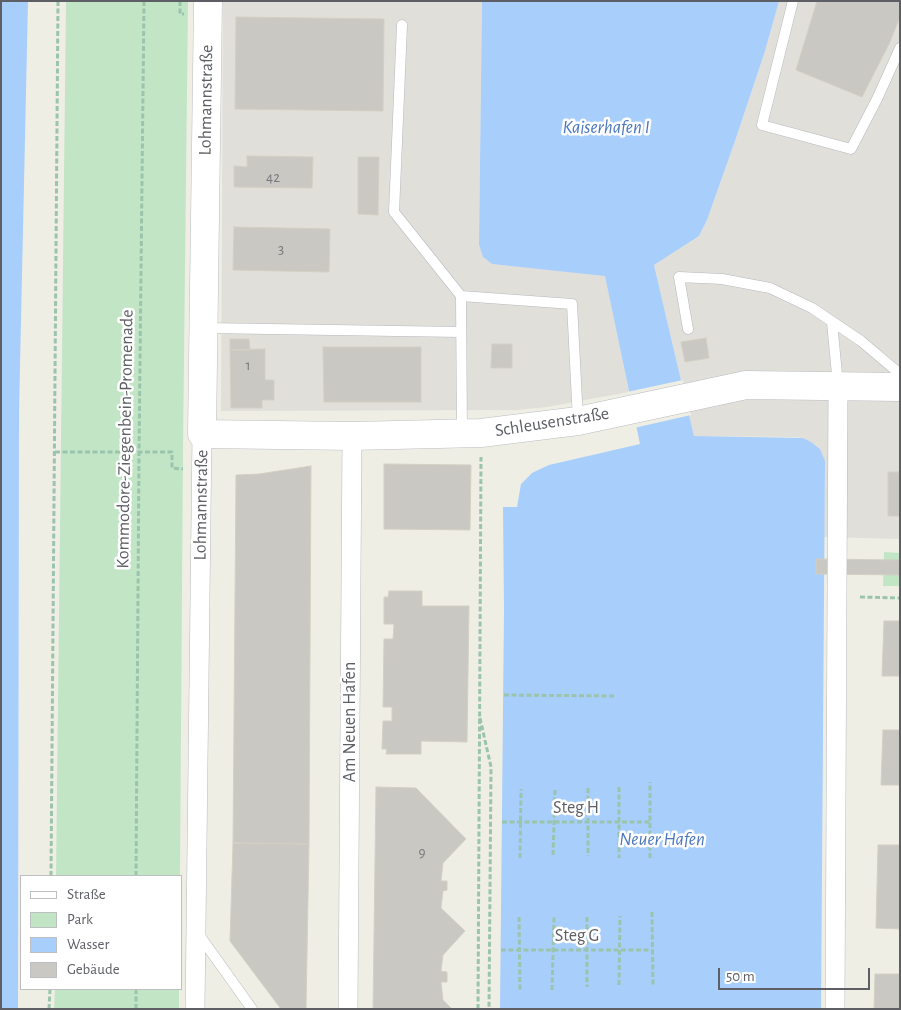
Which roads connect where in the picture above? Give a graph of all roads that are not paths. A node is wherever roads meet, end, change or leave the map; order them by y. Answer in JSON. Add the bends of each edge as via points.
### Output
{"nodes":[{"id":1,"x":208,"y":1,"type":"edge"},
{"id":2,"x":793,"y":1,"type":"edge"},
{"id":3,"x":402,"y":25,"type":"dead end"},
{"id":4,"x":900,"y":48,"type":"edge"},
{"id":5,"x":461,"y":296,"type":"junction"},
{"id":6,"x":832,"y":322,"type":"junction"},
{"id":7,"x":203,"y":328,"type":"junction"},
{"id":8,"x":688,"y":329,"type":"dead end"},
{"id":9,"x":462,"y":332,"type":"junction"},
{"id":10,"x":900,"y":374,"type":"edge"},
{"id":11,"x":838,"y":386,"type":"junction"},
{"id":12,"x":900,"y":386,"type":"edge"},
{"id":13,"x":578,"y":421,"type":"junction"},
{"id":14,"x":202,"y":434,"type":"junction"},
{"id":15,"x":472,"y":434,"type":"junction"},
{"id":16,"x":352,"y":436,"type":"junction"},
{"id":17,"x":195,"y":930,"type":"junction"},
{"id":18,"x":195,"y":1009,"type":"edge"},
{"id":19,"x":252,"y":1009,"type":"edge"},
{"id":20,"x":348,"y":1009,"type":"edge"},
{"id":21,"x":835,"y":1009,"type":"edge"}],
"edges":[{"from":1,"to":7,"type":"street","name":"Lohmannstraße"},
{"from":2,"to":4,"type":"lane","via":[[762,124],[851,149]]},
{"from":3,"to":5,"type":"lane","via":[[394,212]]},
{"from":5,"to":9,"type":"lane"},
{"from":5,"to":13,"type":"lane","via":[[572,304]]},
{"from":6,"to":8,"type":"lane","via":[[812,308],[770,288],[722,278],[679,278]]},
{"from":6,"to":10,"type":"lane","via":[[861,341]]},
{"from":6,"to":11,"type":"lane"},
{"from":7,"to":9,"type":"lane"},
{"from":7,"to":14,"type":"street","name":"Lohmannstraße"},
{"from":9,"to":15,"type":"lane"},
{"from":11,"to":12,"type":"street","name":"Schleusenstraße"},
{"from":11,"to":13,"type":"street","name":"Schleusenstraße","via":[[746,385]]},
{"from":11,"to":21,"type":"street"},
{"from":13,"to":15,"type":"street","name":"Schleusenstraße"},
{"from":14,"to":16,"type":"street","name":"Schleusenstraße"},
{"from":14,"to":17,"type":"street","name":"Lohmannstraße"},
{"from":15,"to":16,"type":"street","name":"Schleusenstraße"},
{"from":16,"to":20,"type":"street","name":"Am Neuen Hafen"},
{"from":17,"to":18,"type":"street","name":"Lohmannstraße"},
{"from":17,"to":19,"type":"lane"}]}
